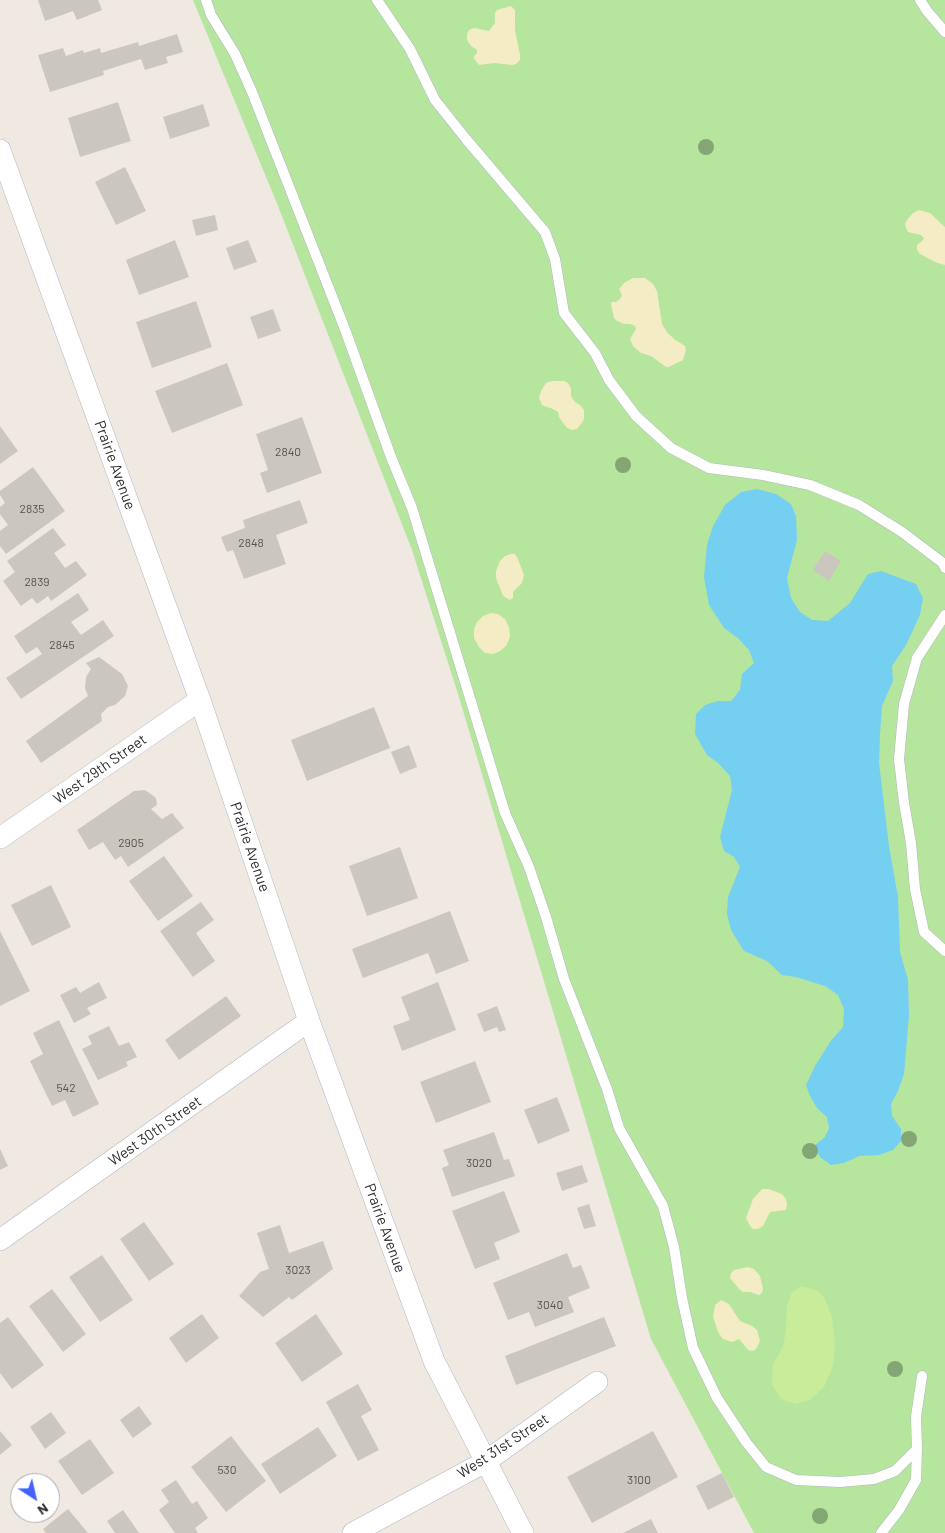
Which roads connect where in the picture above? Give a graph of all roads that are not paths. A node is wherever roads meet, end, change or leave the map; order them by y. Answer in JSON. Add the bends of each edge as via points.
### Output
{"nodes":[{"id":1,"x":206,"y":0,"type":"edge"},
{"id":2,"x":378,"y":0,"type":"edge"},
{"id":3,"x":920,"y":0,"type":"edge"},
{"id":4,"x":945,"y":32,"type":"edge"},
{"id":5,"x":0,"y":150,"type":"edge"},
{"id":6,"x":945,"y":568,"type":"edge"},
{"id":7,"x":945,"y":615,"type":"edge"},
{"id":8,"x":200,"y":700,"type":"junction"},
{"id":9,"x":0,"y":838,"type":"edge"},
{"id":10,"x":945,"y":951,"type":"edge"},
{"id":11,"x":309,"y":1022,"type":"junction"},
{"id":12,"x":0,"y":1240,"type":"edge"},
{"id":13,"x":922,"y":1376,"type":"dead end"},
{"id":14,"x":597,"y":1382,"type":"dead end"},
{"id":15,"x":917,"y":1449,"type":"junction"},
{"id":16,"x":485,"y":1462,"type":"junction"},
{"id":17,"x":353,"y":1533,"type":"edge"},
{"id":18,"x":523,"y":1533,"type":"edge"},
{"id":19,"x":880,"y":1533,"type":"edge"}],
"edges":[{"from":1,"to":15,"type":"lane","via":[[252,92],[412,508],[502,805],[529,867],[564,979],[619,1128],[663,1206],[693,1348],[713,1390],[766,1467],[796,1480],[840,1482],[874,1479],[894,1471]]},
{"from":2,"to":6,"type":"lane","via":[[410,49],[435,100],[546,232],[555,259],[564,313],[636,416],[671,448],[709,468],[810,485],[859,505],[902,532],[944,563]]},
{"from":3,"to":4,"type":"lane"},
{"from":5,"to":8,"type":"street","name":"Prairie Avenue"},
{"from":7,"to":10,"type":"lane","via":[[917,658],[904,704],[899,760],[915,889],[924,932]]},
{"from":8,"to":9,"type":"street","name":"West 29th Street"},
{"from":8,"to":11,"type":"street","name":"Prairie Avenue"},
{"from":11,"to":12,"type":"street","name":"West 30th Street"},
{"from":11,"to":16,"type":"street","name":"Prairie Avenue","via":[[434,1361]]},
{"from":13,"to":15,"type":"lane","via":[[916,1417]]},
{"from":14,"to":16,"type":"street","name":"West 31st Street"},
{"from":15,"to":19,"type":"lane","via":[[916,1480],[899,1510]]},
{"from":16,"to":17,"type":"street","name":"West 31st Street"},
{"from":16,"to":18,"type":"street","name":"Prairie Avenue"}]}
